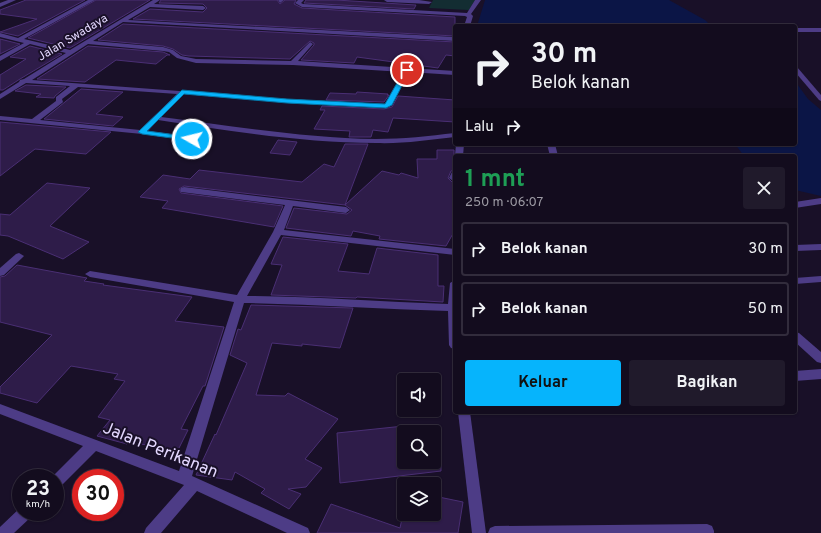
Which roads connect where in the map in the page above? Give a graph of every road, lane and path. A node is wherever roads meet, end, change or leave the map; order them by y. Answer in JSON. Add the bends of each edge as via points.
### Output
{"nodes":[{"id":1,"x":13,"y":0,"type":"edge"},
{"id":2,"x":92,"y":0,"type":"edge"},
{"id":3,"x":157,"y":0,"type":"edge"},
{"id":4,"x":301,"y":0,"type":"edge"},
{"id":5,"x":387,"y":0,"type":"edge"},
{"id":6,"x":478,"y":0,"type":"edge"},
{"id":7,"x":429,"y":1,"type":"edge"},
{"id":8,"x":0,"y":5,"type":"edge"},
{"id":9,"x":148,"y":5,"type":"junction"},
{"id":10,"x":203,"y":8,"type":"dead end"},
{"id":11,"x":428,"y":11,"type":"junction"},
{"id":12,"x":468,"y":14,"type":"junction"},
{"id":13,"x":124,"y":21,"type":"junction"},
{"id":14,"x":468,"y":24,"type":"edge"},
{"id":15,"x":797,"y":30,"type":"edge"},
{"id":16,"x":821,"y":31,"type":"edge"},
{"id":17,"x":0,"y":35,"type":"edge"},
{"id":18,"x":20,"y":39,"type":"junction"},
{"id":19,"x":453,"y":40,"type":"edge"},
{"id":20,"x":30,"y":42,"type":"junction"},
{"id":21,"x":87,"y":42,"type":"junction"},
{"id":22,"x":310,"y":44,"type":"dead end"},
{"id":23,"x":69,"y":52,"type":"junction"},
{"id":24,"x":0,"y":59,"type":"edge"},
{"id":25,"x":293,"y":63,"type":"junction"},
{"id":26,"x":407,"y":70,"type":"junction"},
{"id":27,"x":797,"y":70,"type":"edge"},
{"id":28,"x":453,"y":73,"type":"edge"},
{"id":29,"x":22,"y":81,"type":"junction"},
{"id":30,"x":75,"y":86,"type":"junction"},
{"id":31,"x":182,"y":92,"type":"junction"},
{"id":32,"x":2,"y":94,"type":"edge"},
{"id":33,"x":821,"y":99,"type":"edge"},
{"id":34,"x":0,"y":118,"type":"edge"},
{"id":35,"x":156,"y":118,"type":"junction"},
{"id":36,"x":34,"y":121,"type":"junction"},
{"id":37,"x":142,"y":132,"type":"junction"},
{"id":38,"x":453,"y":135,"type":"edge"},
{"id":39,"x":192,"y":139,"type":"dead end"},
{"id":40,"x":184,"y":190,"type":"dead end"},
{"id":41,"x":821,"y":201,"type":"edge"},
{"id":42,"x":290,"y":203,"type":"junction"},
{"id":43,"x":797,"y":205,"type":"edge"},
{"id":44,"x":346,"y":210,"type":"dead end"},
{"id":45,"x":278,"y":232,"type":"junction"},
{"id":46,"x":821,"y":247,"type":"edge"},
{"id":47,"x":797,"y":248,"type":"edge"},
{"id":48,"x":453,"y":252,"type":"edge"},
{"id":49,"x":19,"y":256,"type":"dead end"},
{"id":50,"x":0,"y":273,"type":"edge"},
{"id":51,"x":90,"y":274,"type":"dead end"},
{"id":52,"x":821,"y":279,"type":"edge"},
{"id":53,"x":797,"y":281,"type":"edge"},
{"id":54,"x":240,"y":299,"type":"junction"},
{"id":55,"x":453,"y":308,"type":"edge"},
{"id":56,"x":797,"y":337,"type":"edge"},
{"id":57,"x":817,"y":349,"type":"edge"},
{"id":58,"x":821,"y":359,"type":"edge"},
{"id":59,"x":821,"y":374,"type":"edge"},
{"id":60,"x":797,"y":376,"type":"edge"},
{"id":61,"x":0,"y":409,"type":"edge"},
{"id":62,"x":464,"y":414,"type":"edge"},
{"id":63,"x":94,"y":444,"type":"junction"},
{"id":64,"x":64,"y":474,"type":"edge"},
{"id":65,"x":190,"y":480,"type":"junction"},
{"id":66,"x":17,"y":521,"type":"edge"},
{"id":67,"x":707,"y":531,"type":"dead end"},
{"id":68,"x":4,"y":533,"type":"edge"},
{"id":69,"x":151,"y":533,"type":"edge"},
{"id":70,"x":303,"y":533,"type":"edge"},
{"id":71,"x":479,"y":533,"type":"edge"},
{"id":72,"x":495,"y":533,"type":"edge"}],
"edges":[{"from":1,"to":8,"type":"street"},
{"from":2,"to":18,"type":"street"},
{"from":3,"to":9,"type":"street","name":"Jalan Swadaya"},
{"from":4,"to":11,"type":"street","via":[[298,3],[302,5]]},
{"from":5,"to":7,"type":"street"},
{"from":6,"to":12,"type":"street"},
{"from":7,"to":11,"type":"street"},
{"from":9,"to":10,"type":"street"},
{"from":9,"to":13,"type":"street","name":"Jalan Swadaya"},
{"from":11,"to":12,"type":"street"},
{"from":12,"to":14,"type":"street","via":[[470,16]]},
{"from":13,"to":19,"type":"street"},
{"from":13,"to":21,"type":"street","name":"Jalan Swadaya"},
{"from":15,"to":16,"type":"street"},
{"from":17,"to":18,"type":"street"},
{"from":18,"to":20,"type":"street"},
{"from":20,"to":23,"type":"street"},
{"from":20,"to":24,"type":"street"},
{"from":21,"to":23,"type":"street","name":"Jalan Swadaya"},
{"from":21,"to":25,"type":"street","via":[[163,49],[179,57],[196,61]]},
{"from":22,"to":25,"type":"street"},
{"from":23,"to":29,"type":"street","name":"Jalan Swadaya"},
{"from":25,"to":26,"type":"street"},
{"from":26,"to":28,"type":"street"},
{"from":26,"to":31,"type":"street","via":[[389,105],[386,106]]},
{"from":27,"to":33,"type":"street"},
{"from":29,"to":30,"type":"street"},
{"from":29,"to":32,"type":"street","name":"Jalan Swadaya"},
{"from":30,"to":31,"type":"street"},
{"from":30,"to":36,"type":"street","via":[[58,98],[60,102]]},
{"from":31,"to":35,"type":"street"},
{"from":34,"to":36,"type":"street"},
{"from":35,"to":37,"type":"street"},
{"from":35,"to":38,"type":"street","via":[[298,137],[406,140]]},
{"from":36,"to":37,"type":"street"},
{"from":37,"to":39,"type":"street"},
{"from":40,"to":42,"type":"street"},
{"from":41,"to":43,"type":"street"},
{"from":42,"to":44,"type":"street"},
{"from":42,"to":45,"type":"street"},
{"from":45,"to":48,"type":"street"},
{"from":45,"to":54,"type":"street"},
{"from":46,"to":47,"type":"street"},
{"from":49,"to":50,"type":"street"},
{"from":51,"to":54,"type":"street"},
{"from":52,"to":53,"type":"street"},
{"from":54,"to":55,"type":"street"},
{"from":54,"to":65,"type":"street"},
{"from":56,"to":57,"type":"street"},
{"from":57,"to":58,"type":"street"},
{"from":59,"to":60,"type":"street"},
{"from":61,"to":63,"type":"street","name":"Jalan Perikanan"},
{"from":62,"to":71,"type":"street"},
{"from":63,"to":64,"type":"street"},
{"from":63,"to":65,"type":"street","name":"Jalan Perikanan"},
{"from":65,"to":69,"type":"street"},
{"from":65,"to":70,"type":"street","name":"Jalan Perikanan"},
{"from":66,"to":68,"type":"street"},
{"from":67,"to":72,"type":"street"}]}
